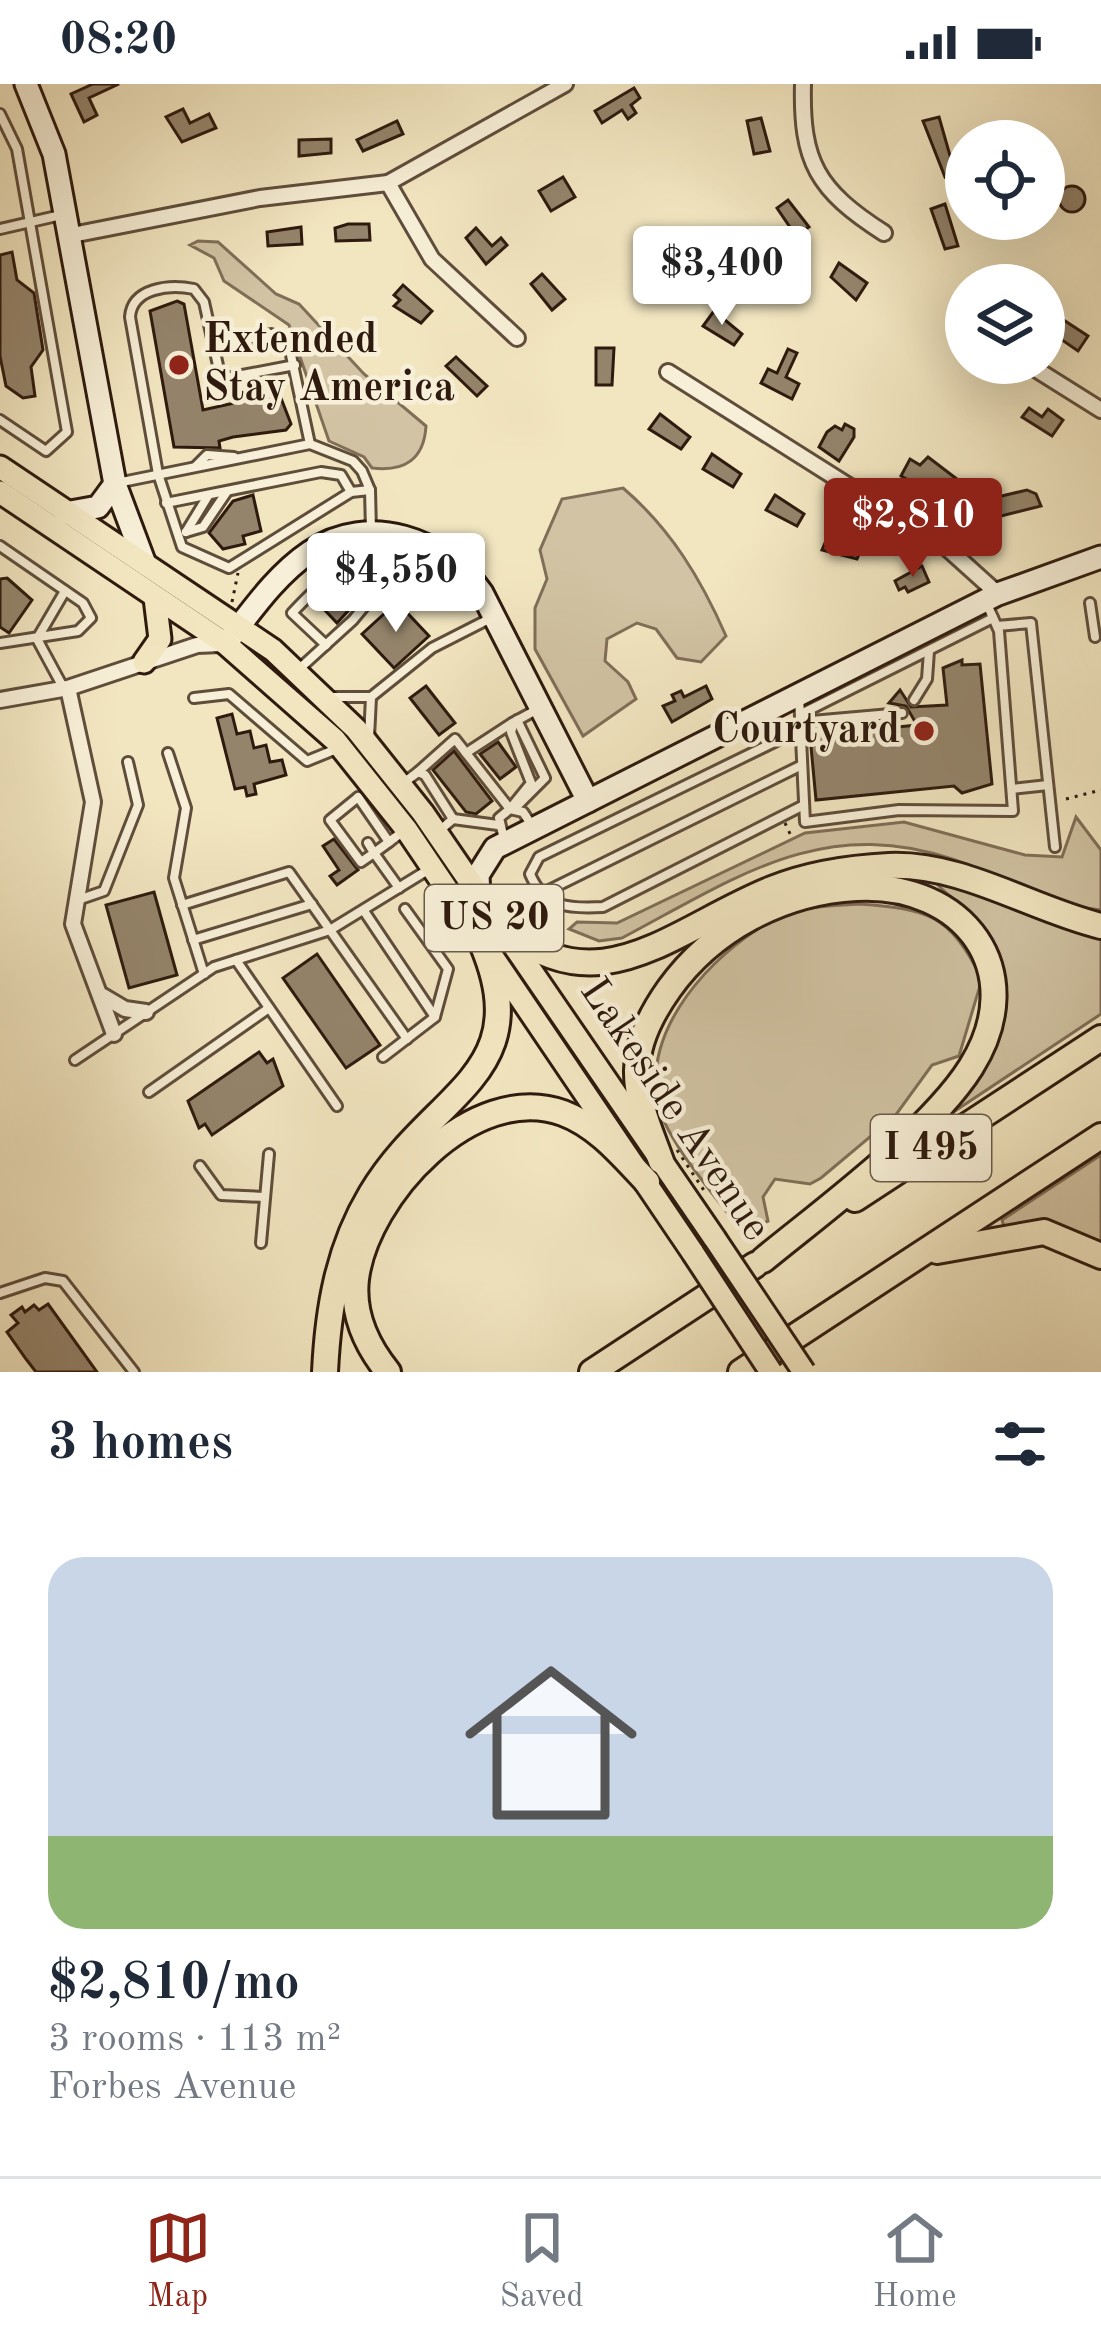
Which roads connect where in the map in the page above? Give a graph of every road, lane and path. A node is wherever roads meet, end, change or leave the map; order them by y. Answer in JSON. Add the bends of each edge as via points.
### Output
{"nodes":[{"id":1,"x":26,"y":84,"type":"edge"},
{"id":2,"x":565,"y":84,"type":"edge"},
{"id":3,"x":803,"y":84,"type":"edge"},
{"id":4,"x":0,"y":114,"type":"edge"},
{"id":5,"x":388,"y":183,"type":"junction"},
{"id":6,"x":30,"y":223,"type":"junction"},
{"id":7,"x":70,"y":224,"type":"junction"},
{"id":8,"x":0,"y":229,"type":"edge"},
{"id":9,"x":884,"y":233,"type":"dead end"},
{"id":10,"x":517,"y":338,"type":"dead end"},
{"id":11,"x":214,"y":346,"type":"junction"},
{"id":12,"x":295,"y":365,"type":"junction"},
{"id":13,"x":668,"y":372,"type":"dead end"},
{"id":14,"x":1060,"y":384,"type":"edge"},
{"id":15,"x":1101,"y":410,"type":"edge"},
{"id":16,"x":0,"y":420,"type":"edge"},
{"id":17,"x":310,"y":444,"type":"junction"},
{"id":18,"x":0,"y":467,"type":"edge"},
{"id":19,"x":158,"y":474,"type":"junction"},
{"id":20,"x":115,"y":484,"type":"junction"},
{"id":21,"x":370,"y":490,"type":"junction"},
{"id":22,"x":226,"y":492,"type":"junction"},
{"id":23,"x":350,"y":492,"type":"junction"},
{"id":24,"x":0,"y":493,"type":"edge"},
{"id":25,"x":209,"y":495,"type":"junction"},
{"id":26,"x":166,"y":503,"type":"junction"},
{"id":27,"x":65,"y":512,"type":"junction"},
{"id":28,"x":371,"y":533,"type":"junction"},
{"id":29,"x":419,"y":541,"type":"junction"},
{"id":30,"x":0,"y":546,"type":"edge"},
{"id":31,"x":1101,"y":556,"type":"edge"},
{"id":32,"x":235,"y":566,"type":"junction"},
{"id":33,"x":148,"y":569,"type":"junction"},
{"id":34,"x":387,"y":578,"type":"junction"},
{"id":35,"x":65,"y":591,"type":"junction"},
{"id":36,"x":155,"y":598,"type":"junction"},
{"id":37,"x":232,"y":603,"type":"dead end"},
{"id":38,"x":1090,"y":603,"type":"dead end"},
{"id":39,"x":994,"y":610,"type":"junction"},
{"id":40,"x":496,"y":615,"type":"junction"},
{"id":41,"x":233,"y":635,"type":"junction"},
{"id":42,"x":1095,"y":638,"type":"dead end"},
{"id":43,"x":38,"y":639,"type":"junction"},
{"id":44,"x":0,"y":643,"type":"edge"},
{"id":45,"x":326,"y":645,"type":"junction"},
{"id":46,"x":929,"y":650,"type":"junction"},
{"id":47,"x":144,"y":662,"type":"junction"},
{"id":48,"x":297,"y":671,"type":"junction"},
{"id":49,"x":66,"y":688,"type":"junction"},
{"id":50,"x":324,"y":697,"type":"junction"},
{"id":51,"x":194,"y":698,"type":"dead end"},
{"id":52,"x":371,"y":698,"type":"junction"},
{"id":53,"x":0,"y":700,"type":"edge"},
{"id":54,"x":914,"y":700,"type":"dead end"},
{"id":55,"x":542,"y":707,"type":"junction"},
{"id":56,"x":902,"y":712,"type":"dead end"},
{"id":57,"x":800,"y":715,"type":"junction"},
{"id":58,"x":516,"y":721,"type":"junction"},
{"id":59,"x":369,"y":744,"type":"junction"},
{"id":60,"x":340,"y":747,"type":"junction"},
{"id":61,"x":168,"y":753,"type":"dead end"},
{"id":62,"x":466,"y":753,"type":"junction"},
{"id":63,"x":128,"y":762,"type":"dead end"},
{"id":64,"x":800,"y":766,"type":"junction"},
{"id":65,"x":410,"y":778,"type":"junction"},
{"id":66,"x":1048,"y":785,"type":"junction"},
{"id":67,"x":1012,"y":789,"type":"junction"},
{"id":68,"x":364,"y":790,"type":"junction"},
{"id":69,"x":1101,"y":790,"type":"edge"},
{"id":70,"x":1066,"y":799,"type":"dead end"},
{"id":71,"x":588,"y":800,"type":"junction"},
{"id":72,"x":804,"y":805,"type":"junction"},
{"id":73,"x":344,"y":808,"type":"junction"},
{"id":74,"x":512,"y":809,"type":"junction"},
{"id":75,"x":354,"y":823,"type":"dead end"},
{"id":76,"x":445,"y":826,"type":"junction"},
{"id":77,"x":533,"y":829,"type":"junction"},
{"id":78,"x":502,"y":834,"type":"junction"},
{"id":79,"x":397,"y":836,"type":"junction"},
{"id":80,"x":368,"y":843,"type":"dead end"},
{"id":81,"x":1055,"y":848,"type":"dead end"},
{"id":82,"x":374,"y":853,"type":"junction"},
{"id":83,"x":432,"y":867,"type":"junction"},
{"id":84,"x":399,"y":888,"type":"junction"},
{"id":85,"x":541,"y":895,"type":"junction"},
{"id":86,"x":479,"y":896,"type":"junction"},
{"id":87,"x":74,"y":902,"type":"junction"},
{"id":88,"x":312,"y":904,"type":"junction"},
{"id":89,"x":182,"y":905,"type":"junction"},
{"id":90,"x":405,"y":909,"type":"dead end"},
{"id":91,"x":364,"y":911,"type":"junction"},
{"id":92,"x":485,"y":924,"type":"junction"},
{"id":93,"x":1101,"y":926,"type":"edge"},
{"id":94,"x":330,"y":930,"type":"junction"},
{"id":95,"x":193,"y":940,"type":"junction"},
{"id":96,"x":236,"y":960,"type":"junction"},
{"id":97,"x":203,"y":974,"type":"junction"},
{"id":98,"x":103,"y":995,"type":"junction"},
{"id":99,"x":269,"y":1008,"type":"junction"},
{"id":100,"x":146,"y":1012,"type":"junction"},
{"id":101,"x":435,"y":1017,"type":"junction"},
{"id":102,"x":114,"y":1034,"type":"junction"},
{"id":103,"x":1101,"y":1038,"type":"edge"},
{"id":104,"x":407,"y":1039,"type":"junction"},
{"id":105,"x":382,"y":1057,"type":"dead end"},
{"id":106,"x":75,"y":1060,"type":"dead end"},
{"id":107,"x":149,"y":1093,"type":"dead end"},
{"id":108,"x":337,"y":1106,"type":"dead end"},
{"id":109,"x":1101,"y":1136,"type":"edge"},
{"id":110,"x":268,"y":1154,"type":"dead end"},
{"id":111,"x":661,"y":1164,"type":"junction"},
{"id":112,"x":200,"y":1166,"type":"dead end"},
{"id":113,"x":707,"y":1196,"type":"dead end"},
{"id":114,"x":264,"y":1197,"type":"junction"},
{"id":115,"x":261,"y":1243,"type":"dead end"},
{"id":116,"x":923,"y":1254,"type":"junction"},
{"id":117,"x":1101,"y":1256,"type":"edge"},
{"id":118,"x":763,"y":1260,"type":"junction"},
{"id":119,"x":0,"y":1293,"type":"edge"},
{"id":120,"x":628,"y":1348,"type":"junction"},
{"id":121,"x":134,"y":1372,"type":"edge"},
{"id":122,"x":325,"y":1372,"type":"edge"},
{"id":123,"x":388,"y":1372,"type":"edge"},
{"id":124,"x":578,"y":1372,"type":"edge"},
{"id":125,"x":592,"y":1372,"type":"edge"},
{"id":126,"x":741,"y":1372,"type":"edge"},
{"id":127,"x":771,"y":1372,"type":"edge"},
{"id":128,"x":804,"y":1372,"type":"edge"}],
"edges":[{"from":1,"to":7,"type":"street"},
{"from":2,"to":5,"type":"street"},
{"from":3,"to":9,"type":"street","via":[[810,161]]},
{"from":4,"to":6,"type":"lane","via":[[17,148]]},
{"from":5,"to":7,"type":"street"},
{"from":5,"to":10,"type":"street","via":[[431,259]]},
{"from":6,"to":7,"type":"lane"},
{"from":6,"to":8,"type":"lane"},
{"from":6,"to":16,"type":"lane","via":[[68,432],[46,451]]},
{"from":7,"to":20,"type":"street"},
{"from":11,"to":12,"type":"lane","via":[[280,335]]},
{"from":11,"to":12,"type":"lane","via":[[221,379]]},
{"from":11,"to":19,"type":"lane","via":[[194,289],[133,300]]},
{"from":12,"to":17,"type":"lane"},
{"from":13,"to":39,"type":"street","via":[[946,548]]},
{"from":14,"to":15,"type":"street"},
{"from":17,"to":19,"type":"lane"},
{"from":17,"to":21,"type":"lane","via":[[353,461]]},
{"from":18,"to":27,"type":"main road","number":"US 20"},
{"from":19,"to":20,"type":"lane"},
{"from":19,"to":26,"type":"lane"},
{"from":20,"to":27,"type":"street","via":[[98,507]]},
{"from":20,"to":33,"type":"street"},
{"from":21,"to":23,"type":"lane"},
{"from":21,"to":28,"type":"lane"},
{"from":22,"to":23,"type":"lane","via":[[321,472],[341,475]]},
{"from":22,"to":25,"type":"lane"},
{"from":22,"to":25,"type":"lane","via":[[203,527],[186,532]]},
{"from":23,"to":32,"type":"lane"},
{"from":24,"to":36,"type":"main road","number":"US 20"},
{"from":25,"to":26,"type":"lane"},
{"from":26,"to":32,"type":"lane","via":[[182,547],[215,566]]},
{"from":27,"to":33,"type":"main road","number":"US 20"},
{"from":28,"to":29,"type":"street"},
{"from":28,"to":41,"type":"street","via":[[314,549]]},
{"from":29,"to":34,"type":"lane"},
{"from":29,"to":40,"type":"street","via":[[459,565]]},
{"from":30,"to":35,"type":"lane"},
{"from":31,"to":39,"type":"street"},
{"from":32,"to":37,"type":"path"},
{"from":33,"to":41,"type":"main road","number":"US 20"},
{"from":34,"to":45,"type":"lane"},
{"from":34,"to":45,"type":"lane","via":[[347,570],[326,577],[292,613]]},
{"from":35,"to":43,"type":"lane"},
{"from":35,"to":43,"type":"lane","via":[[91,618],[78,631]]},
{"from":36,"to":41,"type":"main road","number":"US 20"},
{"from":36,"to":47,"type":"main road","via":[[161,632]]},
{"from":38,"to":42,"type":"lane"},
{"from":39,"to":46,"type":"lane"},
{"from":39,"to":57,"type":"street"},
{"from":39,"to":66,"type":"lane","via":[[1031,623]]},
{"from":39,"to":67,"type":"lane"},
{"from":40,"to":52,"type":"lane","via":[[432,648]]},
{"from":40,"to":55,"type":"street"},
{"from":41,"to":47,"type":"street"},
{"from":41,"to":48,"type":"main road","name":"Lakeside Avenue","number":"US 20"},
{"from":41,"to":60,"type":"main road","name":"Lakeside Avenue","number":"US 20"},
{"from":43,"to":44,"type":"lane"},
{"from":43,"to":49,"type":"lane"},
{"from":45,"to":48,"type":"lane"},
{"from":46,"to":54,"type":"lane","via":[[927,679]]},
{"from":46,"to":57,"type":"lane"},
{"from":47,"to":49,"type":"street"},
{"from":48,"to":50,"type":"main road","name":"Lakeside Avenue","number":"US 20"},
{"from":49,"to":53,"type":"street"},
{"from":49,"to":87,"type":"street","via":[[93,802]]},
{"from":50,"to":52,"type":"lane"},
{"from":50,"to":59,"type":"main road","name":"Lakeside Avenue","number":"US 20"},
{"from":51,"to":60,"type":"lane","via":[[229,694],[307,761]]},
{"from":52,"to":59,"type":"lane"},
{"from":55,"to":58,"type":"lane"},
{"from":55,"to":71,"type":"street"},
{"from":56,"to":57,"type":"lane"},
{"from":57,"to":64,"type":"lane"},
{"from":57,"to":71,"type":"street"},
{"from":57,"to":85,"type":"lane","via":[[538,857],[530,874]]},
{"from":58,"to":62,"type":"lane"},
{"from":58,"to":74,"type":"lane","via":[[545,778]]},
{"from":59,"to":65,"type":"main road","name":"Lakeside Avenue","number":"US 20"},
{"from":60,"to":68,"type":"main road","name":"Lakeside Avenue","number":"US 20"},
{"from":61,"to":89,"type":"lane","via":[[186,808],[174,878]]},
{"from":62,"to":65,"type":"lane","via":[[454,740]]},
{"from":62,"to":74,"type":"lane"},
{"from":63,"to":87,"type":"lane","via":[[138,805],[104,891]]},
{"from":64,"to":72,"type":"lane"},
{"from":64,"to":85,"type":"lane"},
{"from":65,"to":76,"type":"main road","name":"Lakeside Avenue","number":"US 20"},
{"from":66,"to":67,"type":"lane"},
{"from":66,"to":81,"type":"lane"},
{"from":67,"to":72,"type":"lane","via":[[1013,811],[899,810],[805,822]]},
{"from":68,"to":73,"type":"lane"},
{"from":68,"to":79,"type":"main road","name":"Lakeside Avenue","number":"US 20"},
{"from":69,"to":70,"type":"path"},
{"from":71,"to":77,"type":"street"},
{"from":72,"to":85,"type":"lane","via":[[603,907],[572,909]]},
{"from":73,"to":75,"type":"lane"},
{"from":73,"to":82,"type":"lane","via":[[330,820],[361,862]]},
{"from":74,"to":77,"type":"lane"},
{"from":74,"to":78,"type":"lane","via":[[502,813]]},
{"from":76,"to":78,"type":"lane"},
{"from":76,"to":86,"type":"main road","name":"Lakeside Avenue","number":"US 20"},
{"from":77,"to":78,"type":"street"},
{"from":78,"to":86,"type":"street","via":[[484,861]]},
{"from":79,"to":82,"type":"lane"},
{"from":79,"to":83,"type":"main road","name":"Lakeside Avenue","number":"US 20"},
{"from":80,"to":82,"type":"lane"},
{"from":82,"to":84,"type":"lane"},
{"from":83,"to":84,"type":"lane"},
{"from":83,"to":92,"type":"main road","name":"Lakeside Avenue","number":"US 20"},
{"from":84,"to":91,"type":"lane"},
{"from":86,"to":92,"type":"main road","name":"Lakeside Avenue","number":"US 20"},
{"from":87,"to":98,"type":"street","via":[[73,924]]},
{"from":88,"to":89,"type":"lane","via":[[289,872]]},
{"from":88,"to":94,"type":"lane"},
{"from":88,"to":95,"type":"lane"},
{"from":89,"to":95,"type":"lane"},
{"from":90,"to":101,"type":"lane","via":[[448,969]]},
{"from":91,"to":94,"type":"lane"},
{"from":91,"to":101,"type":"lane"},
{"from":92,"to":93,"type":"highway","via":[[559,960],[597,965],[637,955],[793,881],[890,866],[950,874]]},
{"from":92,"to":111,"type":"main road","name":"Lakeside Avenue","number":"US 20"},
{"from":92,"to":122,"type":"highway","via":[[499,987],[496,1036],[365,1205],[334,1284]]},
{"from":94,"to":96,"type":"lane"},
{"from":94,"to":104,"type":"lane"},
{"from":95,"to":97,"type":"lane"},
{"from":96,"to":97,"type":"lane"},
{"from":96,"to":99,"type":"lane"},
{"from":97,"to":100,"type":"lane"},
{"from":98,"to":100,"type":"street"},
{"from":98,"to":102,"type":"street"},
{"from":99,"to":107,"type":"lane"},
{"from":99,"to":108,"type":"lane"},
{"from":100,"to":102,"type":"lane"},
{"from":101,"to":104,"type":"lane"},
{"from":102,"to":106,"type":"lane"},
{"from":103,"to":118,"type":"highway","number":"I 495"},
{"from":104,"to":105,"type":"lane"},
{"from":109,"to":116,"type":"highway","number":"I 495"},
{"from":110,"to":114,"type":"lane"},
{"from":111,"to":113,"type":"path"},
{"from":111,"to":118,"type":"highway","via":[[638,1085],[640,1048],[674,983],[728,930],[787,902],[854,888],[912,895],[968,928],[987,952],[995,982],[987,1035],[970,1068],[931,1114]]},
{"from":111,"to":123,"type":"highway","via":[[561,1112],[514,1107],[466,1126],[396,1191],[360,1258],[359,1318]]},
{"from":111,"to":127,"type":"main road","name":"Lakeside Avenue","number":"US 20","bridge":true,"via":[[693,1253]]},
{"from":111,"to":128,"type":"main road","name":"Lakeside Avenue","number":"US 20","bridge":true},
{"from":112,"to":114,"type":"lane","via":[[221,1195]]},
{"from":114,"to":115,"type":"lane"},
{"from":116,"to":117,"type":"highway","via":[[1033,1232]]},
{"from":116,"to":126,"type":"highway","number":"I 495"},
{"from":118,"to":120,"type":"highway","number":"I 495"},
{"from":119,"to":121,"type":"lane","via":[[45,1278],[63,1281]]},
{"from":120,"to":124,"type":"highway"},
{"from":120,"to":125,"type":"highway","number":"I 495"}]}
